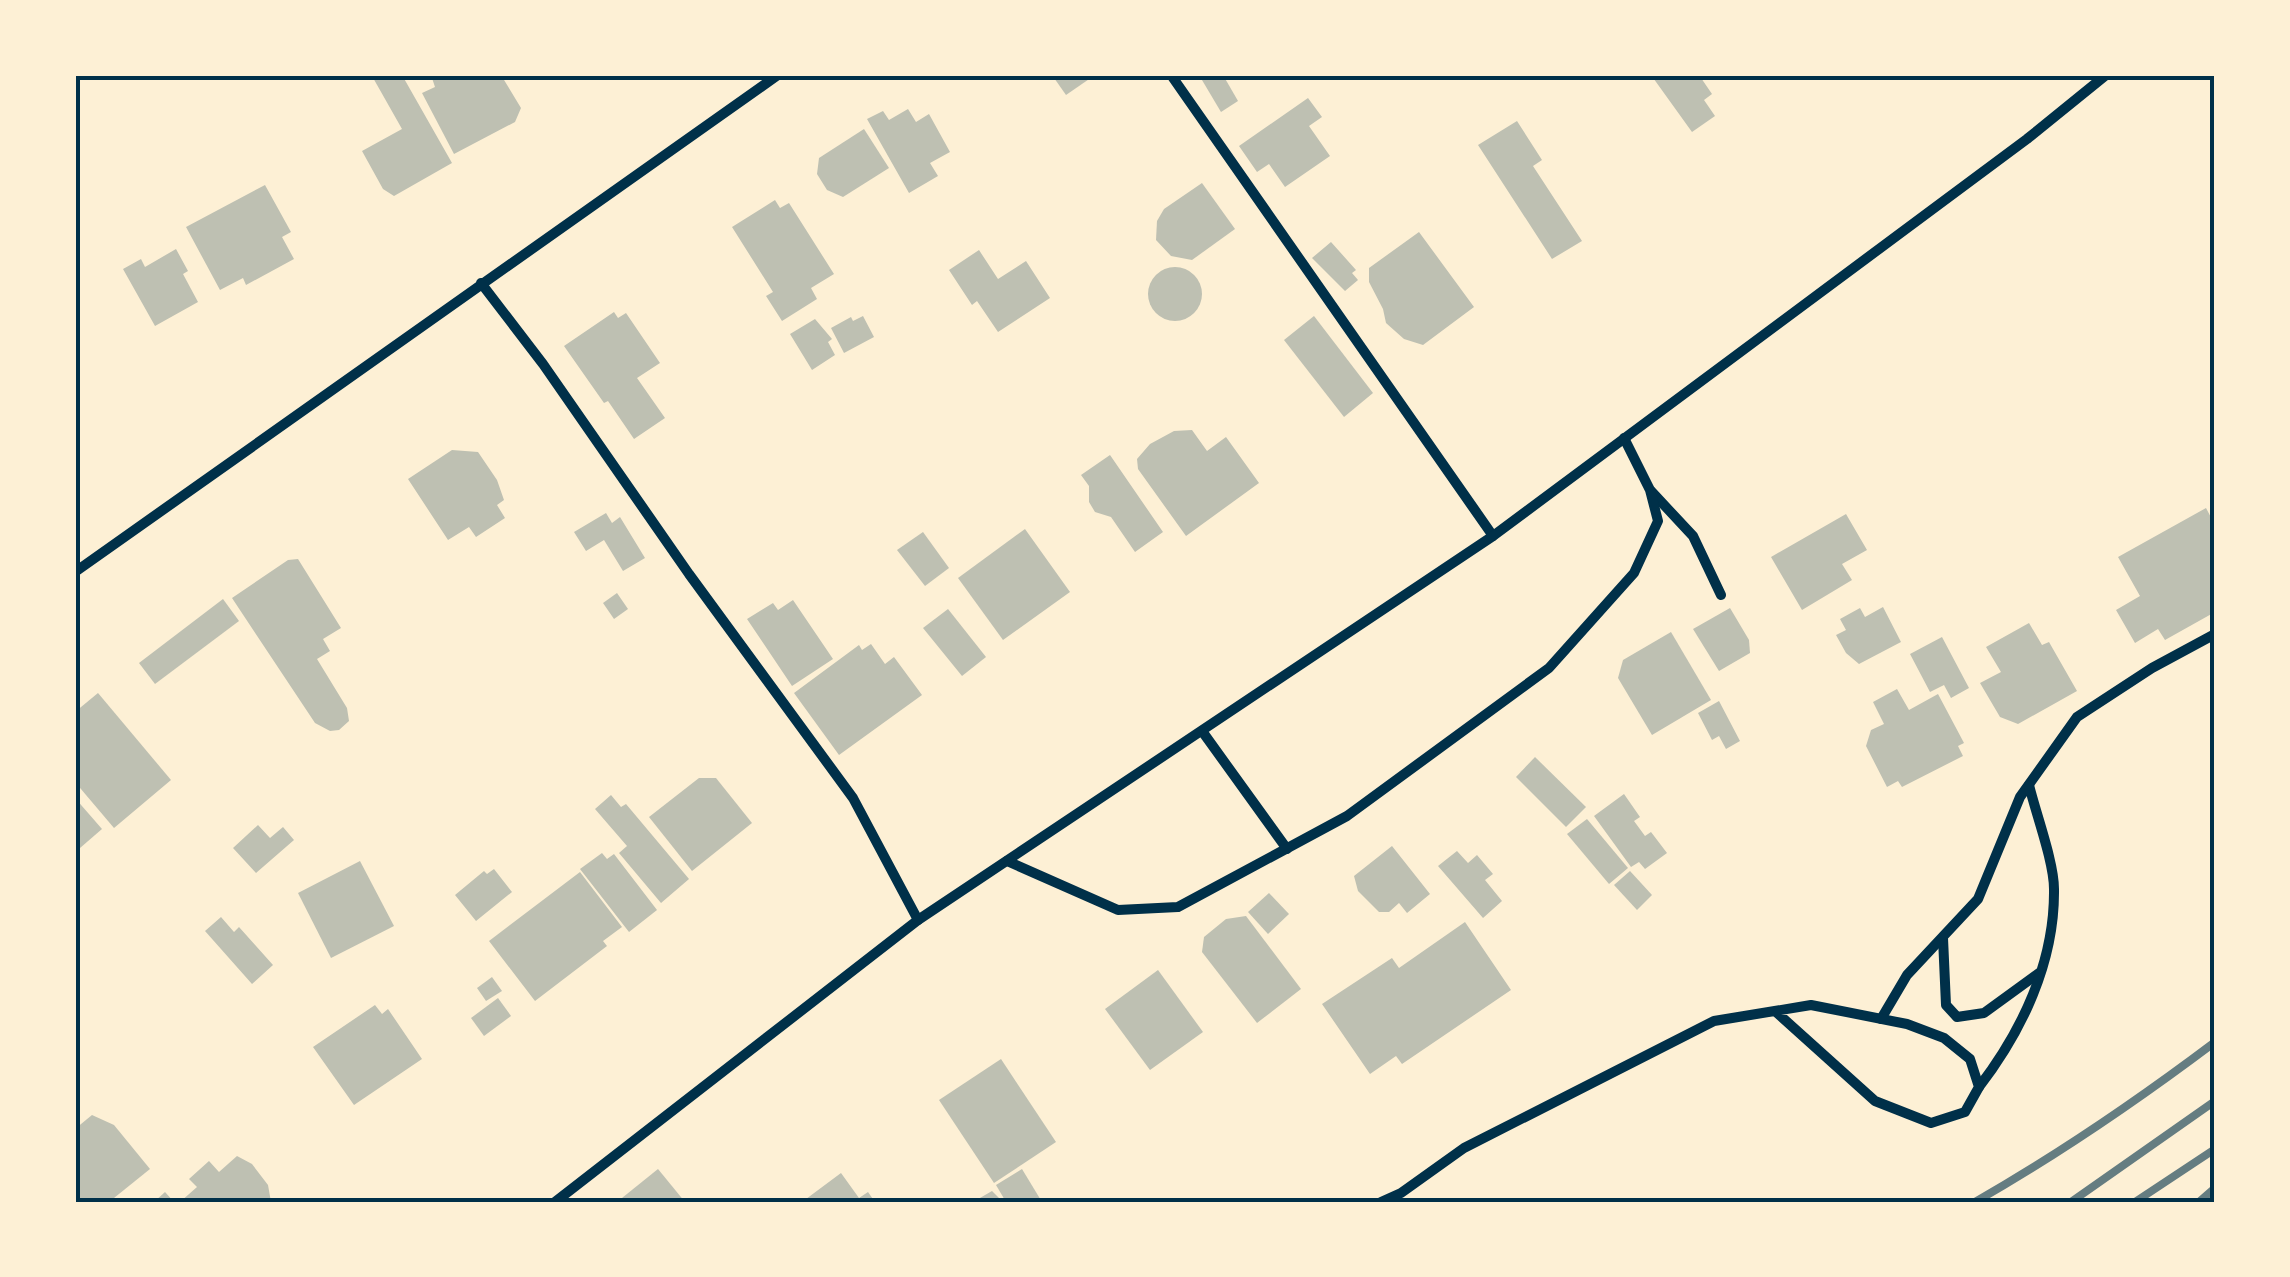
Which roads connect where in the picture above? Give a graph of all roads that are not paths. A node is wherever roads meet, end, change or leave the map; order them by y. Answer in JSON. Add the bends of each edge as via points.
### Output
{"nodes":[{"id":1,"x":778,"y":75,"type":"edge"},
{"id":2,"x":1172,"y":75,"type":"edge"},
{"id":3,"x":2106,"y":75,"type":"edge"},
{"id":4,"x":481,"y":284,"type":"junction"},
{"id":5,"x":1624,"y":438,"type":"junction"},
{"id":6,"x":1650,"y":490,"type":"junction"},
{"id":7,"x":1493,"y":536,"type":"junction"},
{"id":8,"x":75,"y":572,"type":"edge"},
{"id":9,"x":1721,"y":595,"type":"dead end"},
{"id":10,"x":2215,"y":634,"type":"edge"},
{"id":11,"x":1202,"y":731,"type":"junction"},
{"id":12,"x":2029,"y":785,"type":"junction"},
{"id":13,"x":1286,"y":849,"type":"junction"},
{"id":14,"x":1007,"y":861,"type":"junction"},
{"id":15,"x":918,"y":920,"type":"junction"},
{"id":16,"x":1943,"y":938,"type":"junction"},
{"id":17,"x":2041,"y":972,"type":"junction"},
{"id":18,"x":1775,"y":1011,"type":"junction"},
{"id":19,"x":1881,"y":1019,"type":"junction"},
{"id":20,"x":1979,"y":1087,"type":"junction"},
{"id":21,"x":555,"y":1202,"type":"edge"},
{"id":22,"x":1381,"y":1202,"type":"edge"}],
"edges":[{"from":1,"to":4,"type":"street"},
{"from":2,"to":7,"type":"street"},
{"from":3,"to":5,"type":"street"},
{"from":4,"to":8,"type":"street"},
{"from":4,"to":15,"type":"street","via":[[853,798]]},
{"from":5,"to":6,"type":"street"},
{"from":5,"to":7,"type":"street"},
{"from":6,"to":9,"type":"street","via":[[1693,536]]},
{"from":6,"to":13,"type":"street","via":[[1658,521],[1634,573],[1549,668],[1347,816]]},
{"from":7,"to":11,"type":"street"},
{"from":10,"to":12,"type":"street","via":[[2077,717]]},
{"from":11,"to":13,"type":"street"},
{"from":11,"to":14,"type":"street"},
{"from":12,"to":16,"type":"street","via":[[1978,899]]},
{"from":12,"to":17,"type":"street","via":[[2054,887]]},
{"from":13,"to":14,"type":"street","via":[[1178,907],[1118,910]]},
{"from":14,"to":15,"type":"street"},
{"from":15,"to":21,"type":"street"},
{"from":16,"to":17,"type":"street","via":[[1946,1004],[1957,1017],[1984,1013]]},
{"from":16,"to":19,"type":"street","via":[[1907,974]]},
{"from":17,"to":20,"type":"street","via":[[2031,1003]]},
{"from":18,"to":19,"type":"street","via":[[1811,1005]]},
{"from":18,"to":20,"type":"street","via":[[1875,1102],[1930,1123],[1964,1112]]},
{"from":18,"to":22,"type":"street","via":[[1714,1022],[1464,1148]]},
{"from":19,"to":20,"type":"street","via":[[1944,1038],[1970,1058]]}]}
